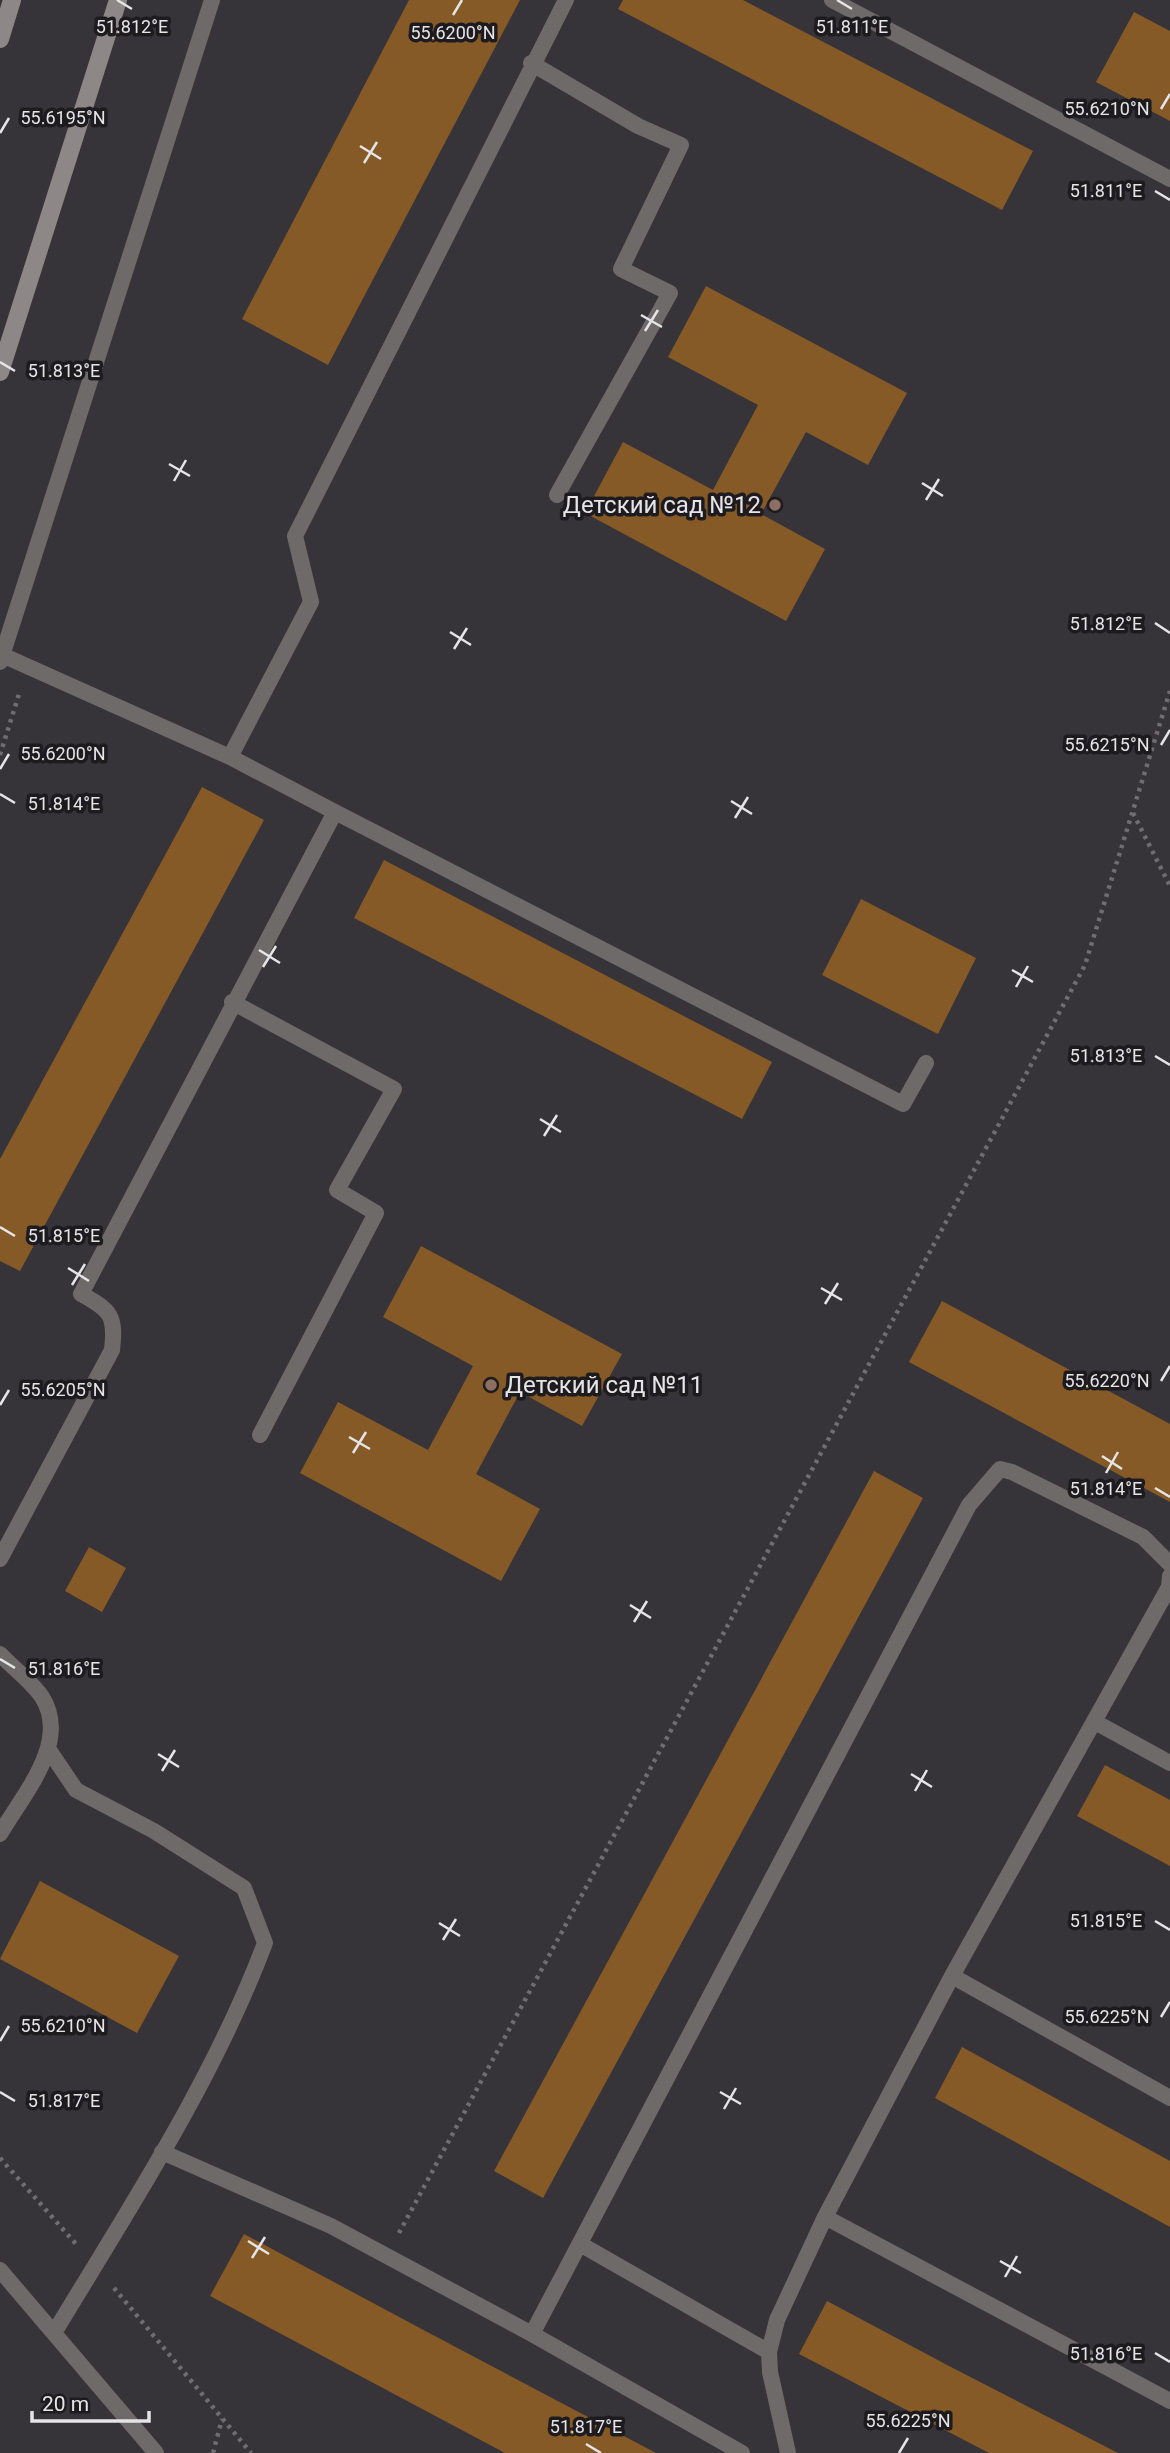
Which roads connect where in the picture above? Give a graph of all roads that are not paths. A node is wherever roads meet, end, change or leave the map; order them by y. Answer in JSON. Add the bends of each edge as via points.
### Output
{"nodes":[{"id":1,"x":12,"y":0,"type":"edge"},
{"id":2,"x":118,"y":0,"type":"edge"},
{"id":3,"x":212,"y":0,"type":"edge"},
{"id":4,"x":566,"y":0,"type":"edge"},
{"id":5,"x":832,"y":0,"type":"edge"},
{"id":6,"x":0,"y":38,"type":"edge"},
{"id":7,"x":531,"y":63,"type":"junction"},
{"id":8,"x":1170,"y":179,"type":"edge"},
{"id":9,"x":0,"y":372,"type":"edge"},
{"id":10,"x":557,"y":495,"type":"dead end"},
{"id":11,"x":1,"y":659,"type":"edge"},
{"id":12,"x":230,"y":757,"type":"junction"},
{"id":13,"x":335,"y":812,"type":"junction"},
{"id":14,"x":232,"y":1002,"type":"junction"},
{"id":15,"x":926,"y":1063,"type":"dead end"},
{"id":16,"x":260,"y":1435,"type":"dead end"},
{"id":17,"x":0,"y":1559,"type":"edge"},
{"id":18,"x":1170,"y":1564,"type":"edge"},
{"id":19,"x":1170,"y":1576,"type":"edge"},
{"id":20,"x":0,"y":1654,"type":"edge"},
{"id":21,"x":1095,"y":1722,"type":"junction"},
{"id":22,"x":49,"y":1750,"type":"junction"},
{"id":23,"x":1170,"y":1763,"type":"edge"},
{"id":24,"x":0,"y":1834,"type":"edge"},
{"id":25,"x":951,"y":1976,"type":"junction"},
{"id":26,"x":1170,"y":2098,"type":"edge"},
{"id":27,"x":162,"y":2152,"type":"junction"},
{"id":28,"x":825,"y":2217,"type":"junction"},
{"id":29,"x":580,"y":2244,"type":"junction"},
{"id":30,"x":0,"y":2270,"type":"edge"},
{"id":31,"x":54,"y":2333,"type":"junction"},
{"id":32,"x":532,"y":2334,"type":"junction"},
{"id":33,"x":769,"y":2351,"type":"junction"},
{"id":34,"x":1170,"y":2401,"type":"edge"},
{"id":35,"x":156,"y":2453,"type":"edge"},
{"id":36,"x":742,"y":2453,"type":"edge"},
{"id":37,"x":788,"y":2453,"type":"edge"}],
"edges":[{"from":1,"to":6,"type":"main road"},
{"from":2,"to":9,"type":"main road"},
{"from":3,"to":11,"type":"lane"},
{"from":4,"to":7,"type":"lane"},
{"from":5,"to":8,"type":"lane"},
{"from":7,"to":10,"type":"lane","via":[[638,126],[681,145],[621,269],[670,293]]},
{"from":7,"to":12,"type":"lane","via":[[295,536],[311,602]]},
{"from":11,"to":12,"type":"lane"},
{"from":12,"to":13,"type":"lane"},
{"from":13,"to":14,"type":"lane"},
{"from":13,"to":15,"type":"lane","via":[[903,1104]]},
{"from":14,"to":16,"type":"lane","via":[[394,1089],[337,1190],[376,1213]]},
{"from":14,"to":17,"type":"lane","via":[[81,1294],[105,1306],[115,1325],[112,1350]]},
{"from":18,"to":29,"type":"lane","via":[[1143,1537],[1000,1469],[969,1505]]},
{"from":19,"to":21,"type":"lane","via":[[1169,1587]]},
{"from":20,"to":22,"type":"lane","via":[[41,1696],[51,1716]]},
{"from":21,"to":23,"type":"lane"},
{"from":21,"to":25,"type":"lane"},
{"from":22,"to":24,"type":"lane"},
{"from":22,"to":27,"type":"lane","via":[[76,1790],[154,1831],[244,1888],[265,1943],[239,2011]]},
{"from":25,"to":26,"type":"lane"},
{"from":25,"to":28,"type":"lane"},
{"from":27,"to":31,"type":"lane"},
{"from":27,"to":32,"type":"lane","via":[[331,2226]]},
{"from":28,"to":33,"type":"lane","via":[[776,2320]]},
{"from":28,"to":34,"type":"lane"},
{"from":29,"to":32,"type":"lane"},
{"from":29,"to":33,"type":"lane"},
{"from":30,"to":31,"type":"lane"},
{"from":31,"to":35,"type":"lane"},
{"from":32,"to":36,"type":"lane"},
{"from":33,"to":37,"type":"lane"}]}
